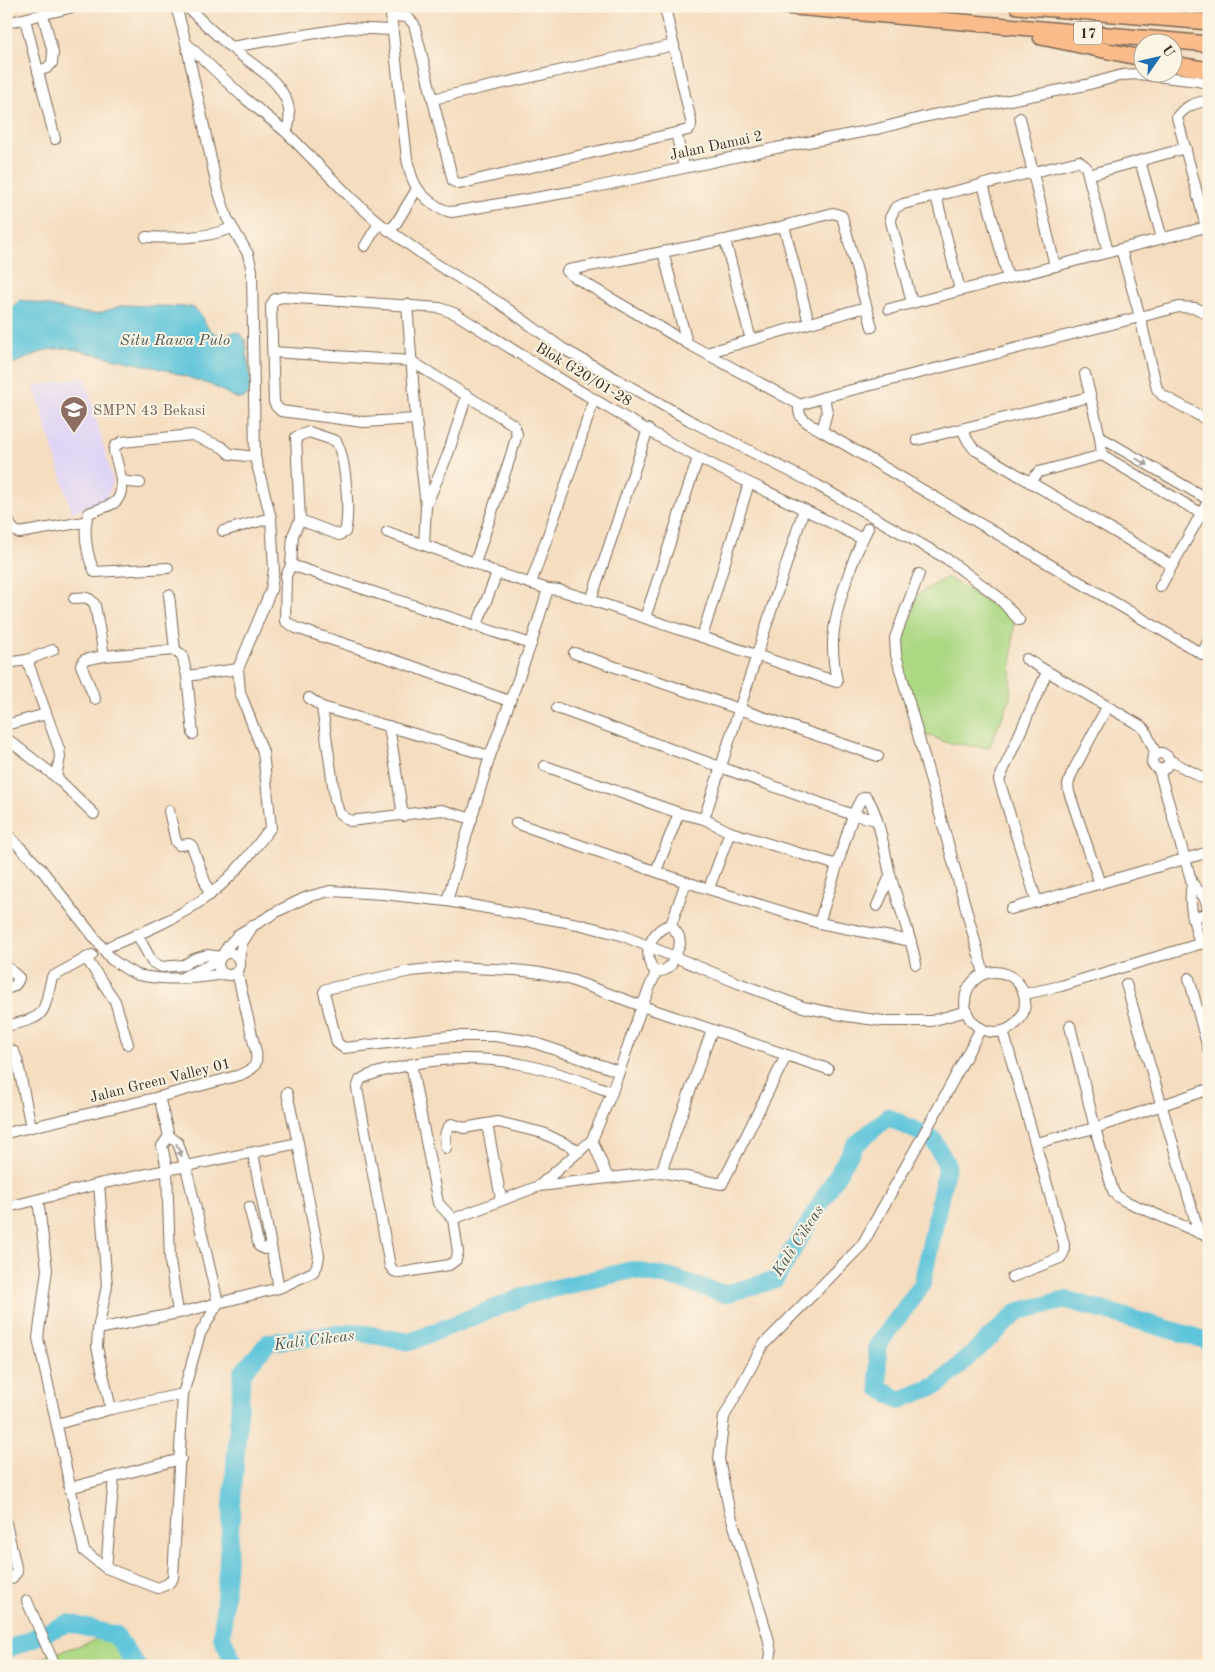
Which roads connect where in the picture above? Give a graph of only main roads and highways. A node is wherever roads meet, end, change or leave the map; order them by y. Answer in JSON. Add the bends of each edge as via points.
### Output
{"nodes":[{"id":1,"x":784,"y":6,"type":"edge"},
{"id":2,"x":1017,"y":6,"type":"edge"},
{"id":3,"x":966,"y":22,"type":"junction"},
{"id":4,"x":1209,"y":22,"type":"edge"},
{"id":5,"x":1209,"y":44,"type":"edge"},
{"id":6,"x":1132,"y":56,"type":"edge"},
{"id":7,"x":1182,"y":66,"type":"edge"},
{"id":8,"x":1209,"y":70,"type":"edge"}],
"edges":[{"from":1,"to":3,"type":"highway","number":"17"},
{"from":2,"to":4,"type":"highway","number":"17"},
{"from":3,"to":5,"type":"highway","number":"17"},
{"from":3,"to":6,"type":"highway"},
{"from":7,"to":8,"type":"highway"}]}
